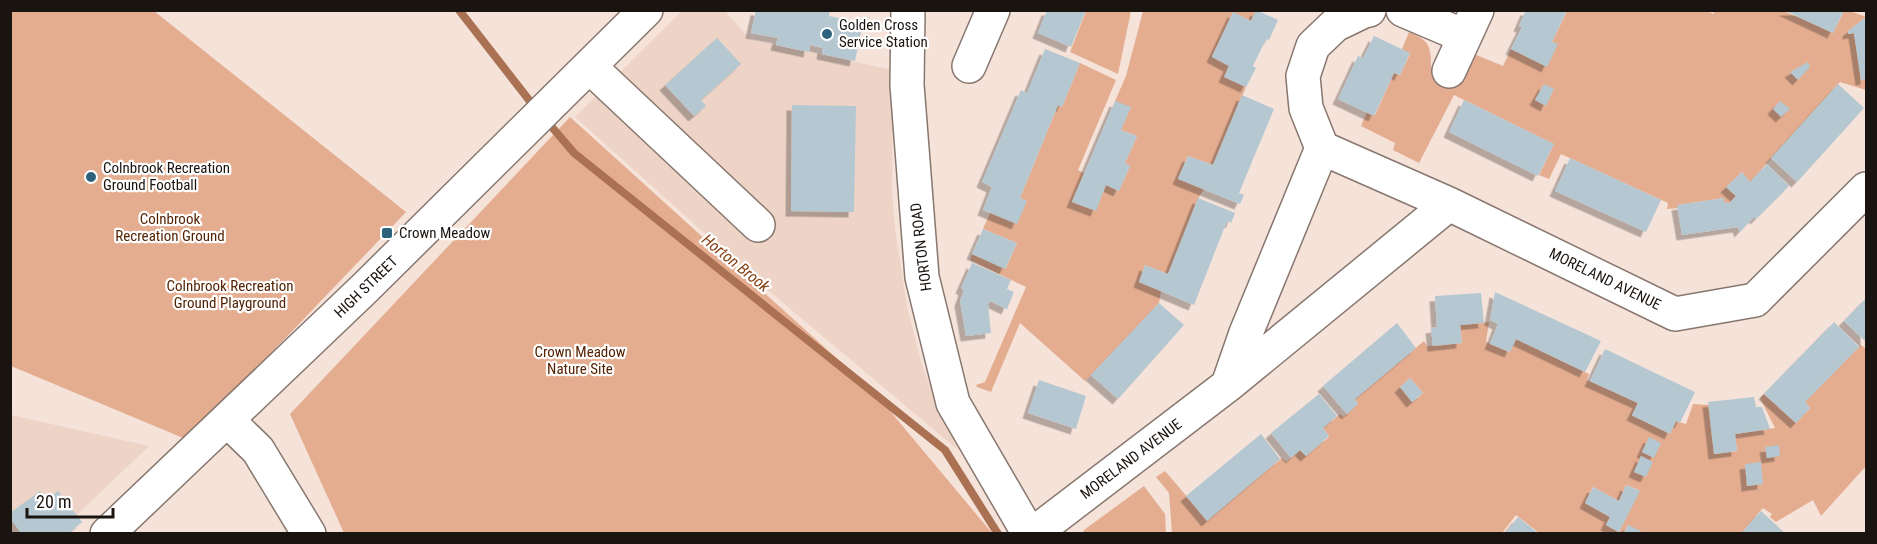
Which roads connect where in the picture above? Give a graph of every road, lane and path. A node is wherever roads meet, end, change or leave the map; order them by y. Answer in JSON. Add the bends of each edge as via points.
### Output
{"nodes":[{"id":1,"x":646,"y":10,"type":"edge"},
{"id":2,"x":908,"y":10,"type":"edge"},
{"id":3,"x":993,"y":10,"type":"edge"},
{"id":4,"x":1369,"y":10,"type":"edge"},
{"id":5,"x":1403,"y":10,"type":"edge"},
{"id":6,"x":1471,"y":23,"type":"edge"},
{"id":7,"x":969,"y":66,"type":"dead end"},
{"id":8,"x":590,"y":67,"type":"junction"},
{"id":9,"x":1449,"y":71,"type":"dead end"},
{"id":10,"x":1322,"y":148,"type":"junction"},
{"id":11,"x":1866,"y":189,"type":"edge"},
{"id":12,"x":1449,"y":204,"type":"junction"},
{"id":13,"x":758,"y":225,"type":"dead end"},
{"id":14,"x":1228,"y":385,"type":"junction"},
{"id":15,"x":228,"y":420,"type":"junction"},
{"id":16,"x":107,"y":534,"type":"edge"},
{"id":17,"x":309,"y":534,"type":"edge"},
{"id":18,"x":1031,"y":534,"type":"edge"}],
"edges":[{"from":1,"to":8,"type":"street","name":"HIGH STREET"},
{"from":2,"to":18,"type":"street","name":"HORTON ROAD","via":[[907,85],[922,277],[953,403]]},
{"from":3,"to":7,"type":"street"},
{"from":4,"to":10,"type":"street","via":[[1335,25],[1313,46],[1303,76],[1306,108]]},
{"from":5,"to":6,"type":"street"},
{"from":6,"to":9,"type":"street"},
{"from":8,"to":13,"type":"street"},
{"from":8,"to":15,"type":"street","name":"HIGH STREET"},
{"from":10,"to":12,"type":"street","name":"MORELAND AVENUE"},
{"from":10,"to":14,"type":"street"},
{"from":11,"to":12,"type":"street","name":"MORELAND AVENUE","via":[[1755,300],[1675,314]]},
{"from":12,"to":14,"type":"street","name":"MORELAND AVENUE"},
{"from":14,"to":18,"type":"street","name":"MORELAND AVENUE"},
{"from":15,"to":16,"type":"street","name":"HIGH STREET"},
{"from":15,"to":17,"type":"street","via":[[258,450]]}]}
